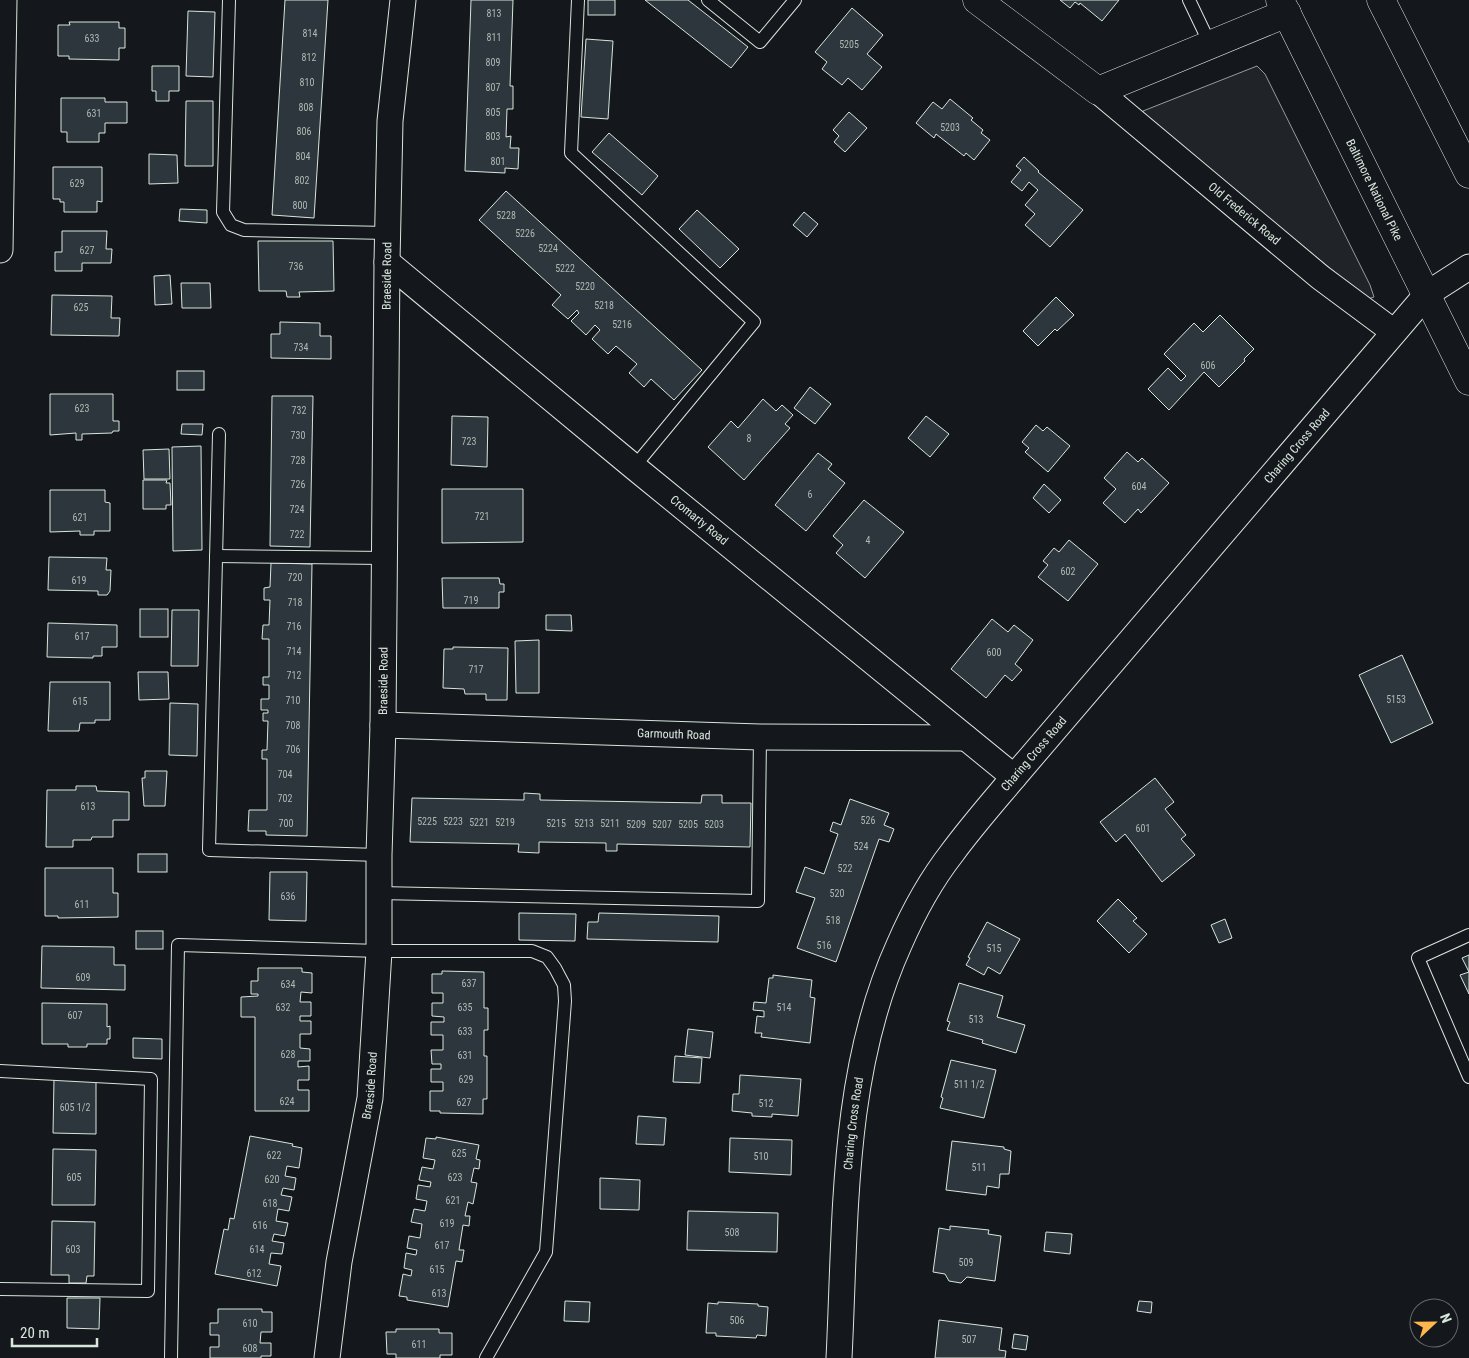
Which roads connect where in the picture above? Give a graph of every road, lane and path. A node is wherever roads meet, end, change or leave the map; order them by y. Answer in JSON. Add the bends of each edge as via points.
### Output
{"nodes":[{"id":1,"x":4,"y":0,"type":"edge"},
{"id":2,"x":229,"y":0,"type":"edge"},
{"id":3,"x":403,"y":0,"type":"edge"},
{"id":4,"x":578,"y":0,"type":"edge"},
{"id":5,"x":708,"y":0,"type":"edge"},
{"id":6,"x":796,"y":0,"type":"edge"},
{"id":7,"x":978,"y":0,"type":"edge"},
{"id":8,"x":1189,"y":0,"type":"edge"},
{"id":9,"x":1381,"y":0,"type":"edge"},
{"id":10,"x":1283,"y":7,"type":"edge"},
{"id":11,"x":1210,"y":44,"type":"junction"},
{"id":12,"x":1098,"y":91,"type":"junction"},
{"id":13,"x":1469,"y":174,"type":"edge"},
{"id":14,"x":387,"y":233,"type":"junction"},
{"id":15,"x":0,"y":250,"type":"edge"},
{"id":16,"x":387,"y":262,"type":"junction"},
{"id":17,"x":1469,"y":267,"type":"edge"},
{"id":18,"x":1427,"y":294,"type":"junction"},
{"id":19,"x":1394,"y":332,"type":"junction"},
{"id":20,"x":1469,"y":381,"type":"edge"},
{"id":21,"x":219,"y":434,"type":"dead end"},
{"id":22,"x":634,"y":467,"type":"junction"},
{"id":23,"x":216,"y":556,"type":"junction"},
{"id":24,"x":384,"y":558,"type":"junction"},
{"id":25,"x":383,"y":725,"type":"junction"},
{"id":26,"x":760,"y":737,"type":"junction"},
{"id":27,"x":966,"y":738,"type":"junction"},
{"id":28,"x":1014,"y":777,"type":"junction"},
{"id":29,"x":379,"y":855,"type":"junction"},
{"id":30,"x":379,"y":893,"type":"junction"},
{"id":31,"x":1469,"y":936,"type":"edge"},
{"id":32,"x":379,"y":951,"type":"junction"},
{"id":33,"x":0,"y":1071,"type":"edge"},
{"id":34,"x":1469,"y":1077,"type":"edge"},
{"id":35,"x":0,"y":1289,"type":"edge"},
{"id":36,"x":171,"y":1358,"type":"edge"},
{"id":37,"x":327,"y":1358,"type":"edge"},
{"id":38,"x":486,"y":1358,"type":"edge"},
{"id":39,"x":839,"y":1358,"type":"edge"}],
"edges":[{"from":1,"to":15,"type":"street"},
{"from":2,"to":14,"type":"lane","via":[[223,212],[231,225],[244,230]]},
{"from":3,"to":14,"type":"street","name":"Braeside Road","via":[[390,121]]},
{"from":4,"to":22,"type":"lane","via":[[571,153],[754,322]]},
{"from":5,"to":6,"type":"lane","via":[[760,42]]},
{"from":7,"to":12,"type":"main road","name":"Old Frederick Road"},
{"from":8,"to":11,"type":"lane"},
{"from":9,"to":13,"type":"main road"},
{"from":10,"to":11,"type":"main road"},
{"from":10,"to":18,"type":"main road","name":"Baltimore National Pike"},
{"from":11,"to":12,"type":"main road"},
{"from":12,"to":19,"type":"street","name":"Old Frederick Road","via":[[1320,277]]},
{"from":14,"to":16,"type":"street","name":"Braeside Road"},
{"from":16,"to":22,"type":"street","name":"Cromarty Road"},
{"from":16,"to":24,"type":"street","name":"Braeside Road"},
{"from":17,"to":18,"type":"street","name":"Charing Cross Road"},
{"from":18,"to":19,"type":"street","name":"Charing Cross Road"},
{"from":18,"to":20,"type":"main road","name":"Baltimore National Pike"},
{"from":19,"to":28,"type":"street","name":"Charing Cross Road"},
{"from":21,"to":23,"type":"lane"},
{"from":22,"to":27,"type":"street","name":"Cromarty Road"},
{"from":23,"to":24,"type":"lane"},
{"from":23,"to":29,"type":"lane","via":[[209,850]]},
{"from":24,"to":25,"type":"street","name":"Braeside Road"},
{"from":25,"to":26,"type":"street","name":"Garmouth Road"},
{"from":25,"to":29,"type":"street","name":"Braeside Road"},
{"from":26,"to":27,"type":"street","name":"Garmouth Road"},
{"from":26,"to":30,"type":"lane","via":[[758,901]]},
{"from":27,"to":28,"type":"street","name":"Cromarty Road"},
{"from":28,"to":39,"type":"street","name":"Charing Cross Road","via":[[950,855],[921,902],[899,945],[876,1004],[859,1072],[850,1148]]},
{"from":29,"to":30,"type":"street","name":"Braeside Road"},
{"from":30,"to":32,"type":"street","name":"Braeside Road"},
{"from":31,"to":34,"type":"lane","via":[[1418,958]]},
{"from":32,"to":36,"type":"lane","via":[[178,945]]},
{"from":32,"to":37,"type":"street","name":"Braeside Road","via":[[370,1098],[339,1262]]},
{"from":32,"to":38,"type":"lane","via":[[532,951],[547,957],[564,985],[546,1252]]},
{"from":33,"to":35,"type":"lane","via":[[151,1079],[148,1291]]}]}
